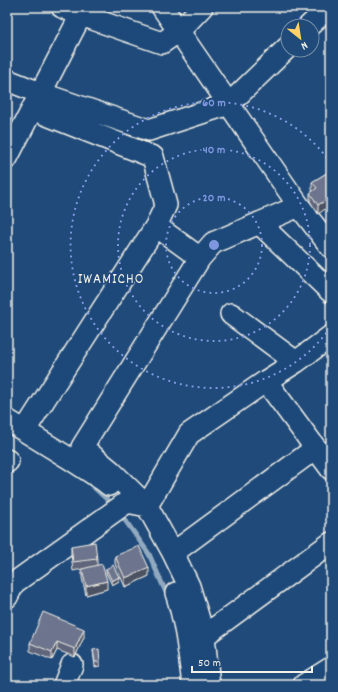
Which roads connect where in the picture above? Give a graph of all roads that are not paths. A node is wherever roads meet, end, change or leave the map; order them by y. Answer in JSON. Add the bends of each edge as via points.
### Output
{"nodes":[{"id":1,"x":62,"y":7,"type":"edge"},
{"id":2,"x":162,"y":7,"type":"edge"},
{"id":3,"x":202,"y":7,"type":"edge"},
{"id":4,"x":329,"y":7,"type":"edge"},
{"id":5,"x":83,"y":11,"type":"edge"},
{"id":6,"x":317,"y":18,"type":"edge"},
{"id":7,"x":179,"y":31,"type":"junction"},
{"id":8,"x":280,"y":54,"type":"edge"},
{"id":9,"x":7,"y":80,"type":"edge"},
{"id":10,"x":36,"y":101,"type":"junction"},
{"id":11,"x":229,"y":104,"type":"junction"},
{"id":12,"x":7,"y":158,"type":"edge"},
{"id":13,"x":299,"y":206,"type":"junction"},
{"id":14,"x":259,"y":223,"type":"junction"},
{"id":15,"x":156,"y":226,"type":"junction"},
{"id":16,"x":331,"y":247,"type":"edge"},
{"id":17,"x":200,"y":258,"type":"junction"},
{"id":18,"x":331,"y":292,"type":"edge"},
{"id":19,"x":232,"y":314,"type":"dead end"},
{"id":20,"x":331,"y":336,"type":"edge"},
{"id":21,"x":296,"y":362,"type":"junction"},
{"id":22,"x":266,"y":380,"type":"junction"},
{"id":23,"x":7,"y":420,"type":"edge"},
{"id":24,"x":25,"y":430,"type":"junction"},
{"id":25,"x":316,"y":448,"type":"junction"},
{"id":26,"x":331,"y":469,"type":"edge"},
{"id":27,"x":127,"y":507,"type":"junction"},
{"id":28,"x":331,"y":543,"type":"edge"},
{"id":29,"x":173,"y":553,"type":"junction"},
{"id":30,"x":7,"y":597,"type":"edge"},
{"id":31,"x":204,"y":636,"type":"junction"},
{"id":32,"x":72,"y":665,"type":"dead end"},
{"id":33,"x":64,"y":685,"type":"edge"},
{"id":34,"x":193,"y":685,"type":"edge"},
{"id":35,"x":209,"y":685,"type":"edge"}],
"edges":[{"from":1,"to":5,"type":"street"},
{"from":2,"to":7,"type":"street"},
{"from":3,"to":7,"type":"street"},
{"from":4,"to":6,"type":"street"},
{"from":5,"to":7,"type":"street","via":[[162,43]]},
{"from":5,"to":10,"type":"street"},
{"from":7,"to":11,"type":"street"},
{"from":8,"to":11,"type":"street"},
{"from":9,"to":10,"type":"street"},
{"from":10,"to":11,"type":"street","via":[[148,130]]},
{"from":10,"to":12,"type":"street"},
{"from":10,"to":15,"type":"street","via":[[153,157],[166,205]]},
{"from":11,"to":13,"type":"street"},
{"from":13,"to":14,"type":"street"},
{"from":13,"to":16,"type":"street"},
{"from":14,"to":17,"type":"street","via":[[213,243]]},
{"from":14,"to":18,"type":"street"},
{"from":15,"to":17,"type":"street"},
{"from":15,"to":24,"type":"street"},
{"from":17,"to":27,"type":"street","via":[[82,446],[111,471]]},
{"from":19,"to":21,"type":"street"},
{"from":20,"to":21,"type":"street"},
{"from":21,"to":22,"type":"street"},
{"from":22,"to":25,"type":"street"},
{"from":22,"to":27,"type":"street","via":[[190,434]]},
{"from":23,"to":24,"type":"street"},
{"from":24,"to":27,"type":"street","via":[[104,481]]},
{"from":25,"to":26,"type":"street"},
{"from":25,"to":29,"type":"street"},
{"from":27,"to":29,"type":"street"},
{"from":27,"to":30,"type":"street","via":[[14,583]]},
{"from":27,"to":34,"type":"street","via":[[153,541],[170,577],[185,626]]},
{"from":28,"to":31,"type":"street"},
{"from":29,"to":31,"type":"street","via":[[189,586]]},
{"from":31,"to":35,"type":"street"},
{"from":32,"to":33,"type":"street"}]}
